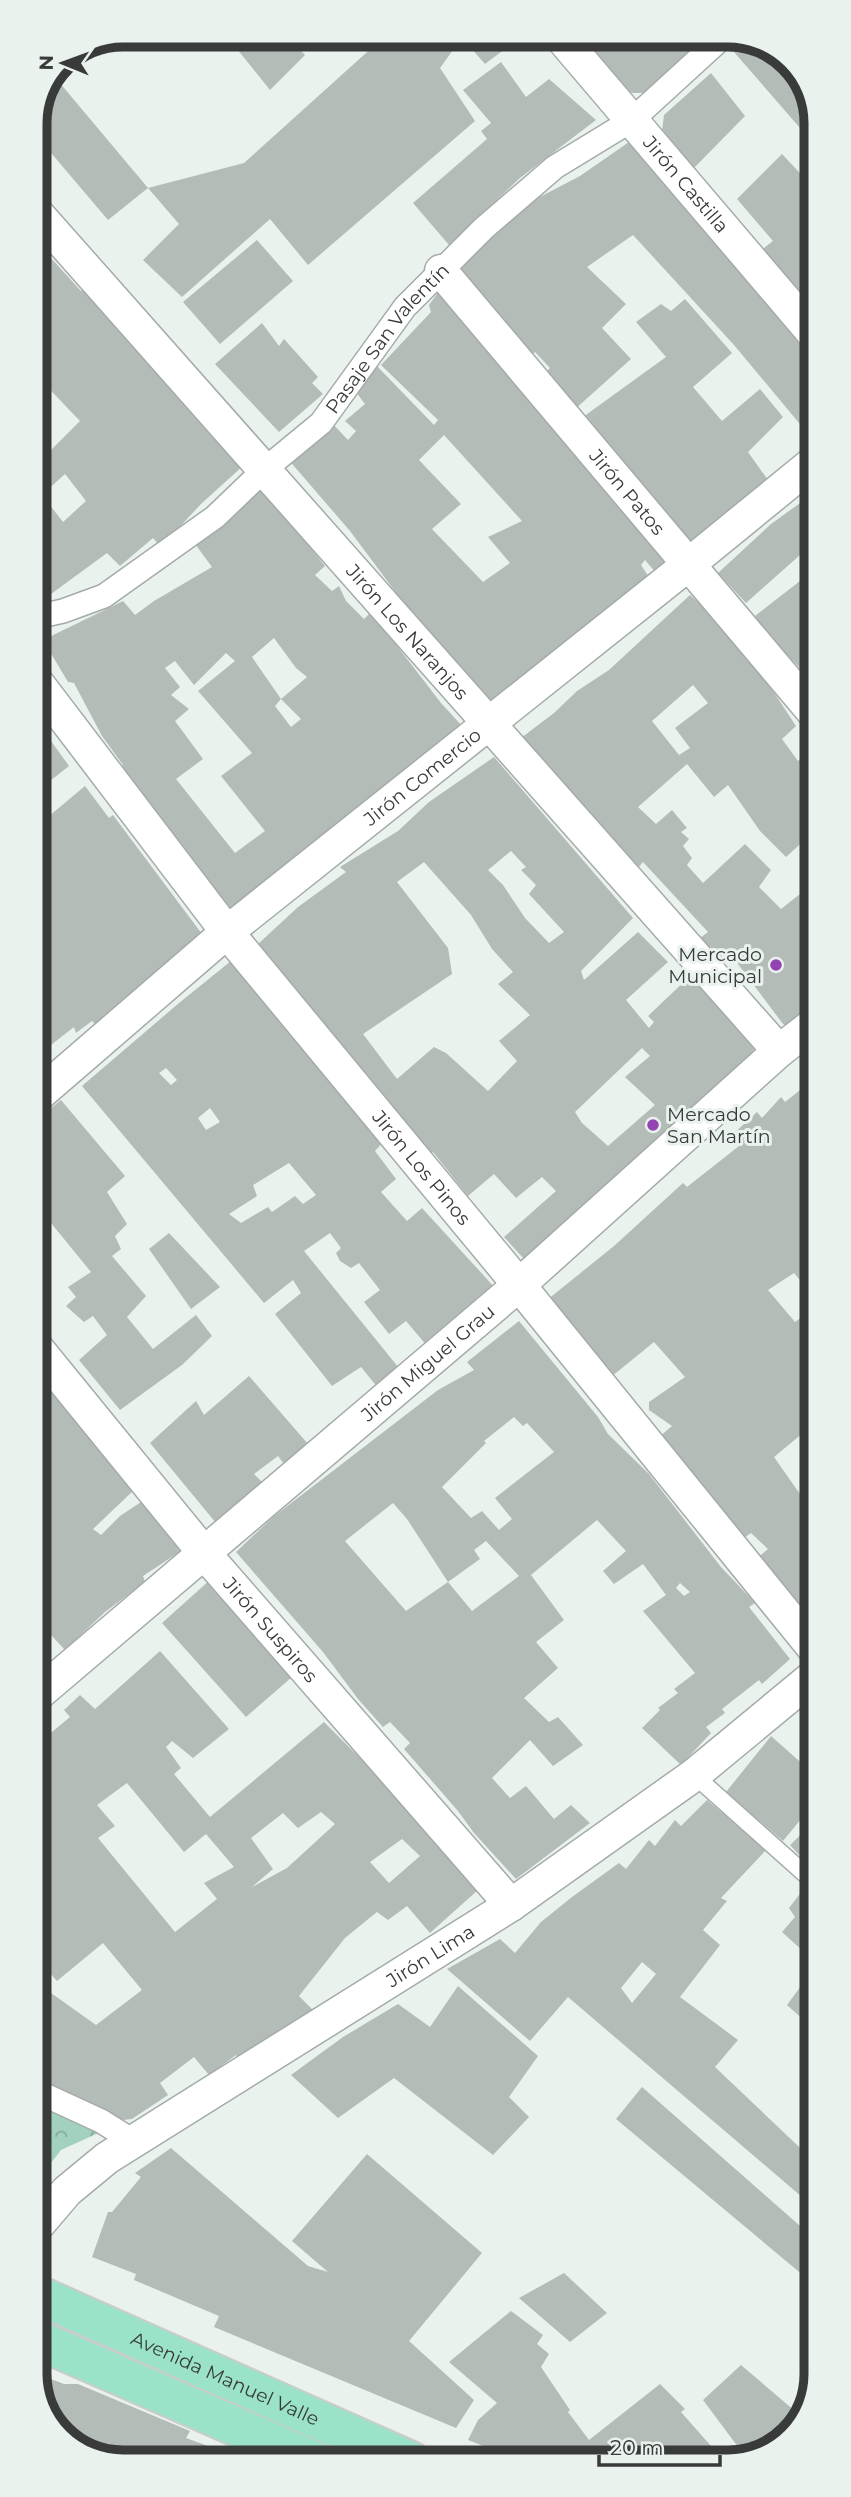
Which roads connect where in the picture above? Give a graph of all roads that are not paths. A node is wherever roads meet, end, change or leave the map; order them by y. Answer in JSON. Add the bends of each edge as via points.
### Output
{"nodes":[{"id":1,"x":569,"y":47,"type":"edge"},
{"id":2,"x":712,"y":47,"type":"edge"},
{"id":3,"x":632,"y":120,"type":"junction"},
{"id":4,"x":47,"y":225,"type":"edge"},
{"id":5,"x":441,"y":271,"type":"junction"},
{"id":6,"x":804,"y":323,"type":"edge"},
{"id":7,"x":264,"y":470,"type":"junction"},
{"id":8,"x":804,"y":470,"type":"edge"},
{"id":9,"x":690,"y":564,"type":"junction"},
{"id":10,"x":47,"y":615,"type":"edge"},
{"id":11,"x":47,"y":695,"type":"edge"},
{"id":12,"x":804,"y":701,"type":"edge"},
{"id":13,"x":488,"y":723,"type":"junction"},
{"id":14,"x":227,"y":932,"type":"junction"},
{"id":15,"x":804,"y":1032,"type":"edge"},
{"id":16,"x":779,"y":1051,"type":"junction"},
{"id":17,"x":47,"y":1087,"type":"edge"},
{"id":18,"x":519,"y":1285,"type":"junction"},
{"id":19,"x":47,"y":1360,"type":"edge"},
{"id":20,"x":204,"y":1553,"type":"junction"},
{"id":21,"x":804,"y":1636,"type":"edge"},
{"id":22,"x":804,"y":1684,"type":"edge"},
{"id":23,"x":47,"y":1686,"type":"edge"},
{"id":24,"x":694,"y":1775,"type":"junction"},
{"id":25,"x":804,"y":1873,"type":"edge"},
{"id":26,"x":511,"y":1905,"type":"junction"},
{"id":27,"x":47,"y":2097,"type":"edge"},
{"id":28,"x":133,"y":2141,"type":"junction"},
{"id":29,"x":47,"y":2214,"type":"edge"},
{"id":30,"x":47,"y":2299,"type":"edge"},
{"id":31,"x":47,"y":2344,"type":"edge"},
{"id":32,"x":290,"y":2450,"type":"edge"},
{"id":33,"x":388,"y":2450,"type":"edge"}],
"edges":[{"from":1,"to":3,"type":"street","name":"Jirón Castilla"},
{"from":2,"to":3,"type":"street","name":"Pasaje San Valentín"},
{"from":3,"to":5,"type":"street","name":"Pasaje San Valentín","via":[[555,167]]},
{"from":3,"to":6,"type":"street","name":"Jirón Castilla"},
{"from":4,"to":7,"type":"street","name":"Jirón Los Naranjos"},
{"from":5,"to":7,"type":"street","name":"Pasaje San Valentín","via":[[405,307],[321,423]]},
{"from":5,"to":9,"type":"street","name":"Jirón Patos"},
{"from":7,"to":10,"type":"street","name":"Pasaje San Valentín","via":[[215,517],[104,596]]},
{"from":7,"to":13,"type":"street","name":"Jirón Los Naranjos"},
{"from":8,"to":9,"type":"street","name":"Jirón Comercio"},
{"from":9,"to":12,"type":"street","name":"Jirón Patos"},
{"from":9,"to":13,"type":"street","name":"Jirón Comercio"},
{"from":11,"to":14,"type":"street","name":"Jirón Los Pinos"},
{"from":13,"to":14,"type":"street","name":"Jirón Comercio"},
{"from":13,"to":16,"type":"street","name":"Jirón Los Naranjos"},
{"from":14,"to":17,"type":"street","name":"Jirón Comercio"},
{"from":14,"to":18,"type":"street","name":"Jirón Los Pinos"},
{"from":15,"to":16,"type":"street","name":"Jirón Miguel Grau"},
{"from":16,"to":18,"type":"street","name":"Jirón Miguel Grau"},
{"from":18,"to":20,"type":"street","name":"Jirón Miguel Grau"},
{"from":18,"to":21,"type":"street","name":"Jirón Los Pinos"},
{"from":19,"to":20,"type":"street","name":"Jirón Suspiros"},
{"from":20,"to":23,"type":"street","name":"Jirón Miguel Grau"},
{"from":20,"to":26,"type":"street","name":"Jirón Suspiros"},
{"from":22,"to":24,"type":"street","name":"Jirón Lima"},
{"from":24,"to":25,"type":"lane"},
{"from":24,"to":26,"type":"street","name":"Jirón Lima"},
{"from":26,"to":28,"type":"street","name":"Jirón Lima"},
{"from":27,"to":28,"type":"street"},
{"from":28,"to":29,"type":"street","name":"Jirón Lima","via":[[67,2190]]},
{"from":30,"to":33,"type":"main road","name":"Avenida Manuel Valle"},
{"from":31,"to":32,"type":"main road","name":"Avenida Manuel Valle"}]}
